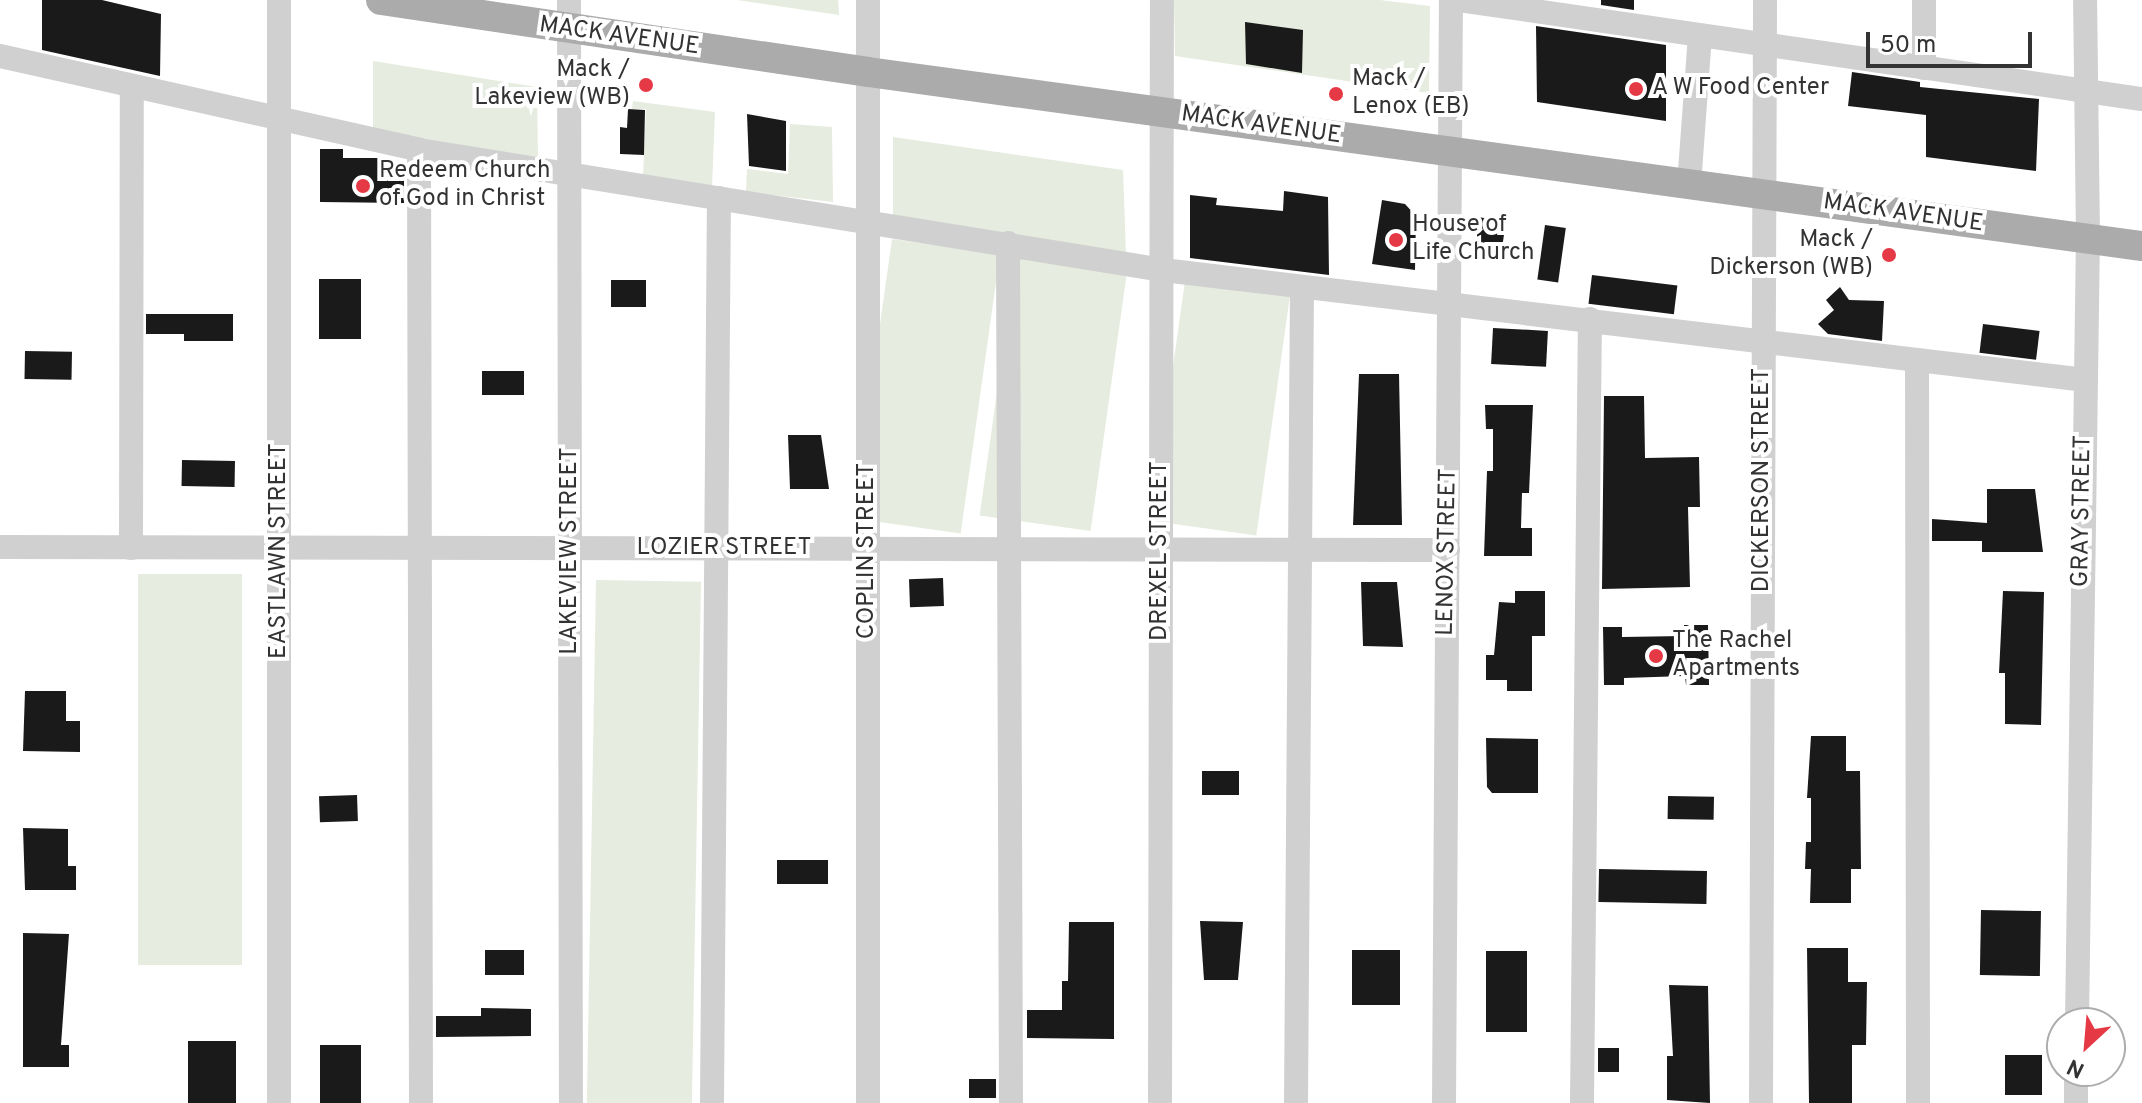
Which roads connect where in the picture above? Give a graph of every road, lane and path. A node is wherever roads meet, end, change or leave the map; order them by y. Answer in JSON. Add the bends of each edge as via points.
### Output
{"nodes":[{"id":1,"x":279,"y":0,"type":"edge"},
{"id":2,"x":381,"y":0,"type":"edge"},
{"id":3,"x":569,"y":0,"type":"edge"},
{"id":4,"x":868,"y":0,"type":"edge"},
{"id":5,"x":1162,"y":0,"type":"edge"},
{"id":6,"x":1451,"y":0,"type":"edge"},
{"id":7,"x":1459,"y":0,"type":"edge"},
{"id":8,"x":1765,"y":0,"type":"edge"},
{"id":9,"x":1924,"y":0,"type":"edge"},
{"id":10,"x":2085,"y":0,"type":"edge"},
{"id":11,"x":1590,"y":10,"type":"edge"},
{"id":12,"x":569,"y":30,"type":"junction"},
{"id":13,"x":1700,"y":36,"type":"junction"},
{"id":14,"x":1765,"y":46,"type":"junction"},
{"id":15,"x":0,"y":56,"type":"edge"},
{"id":16,"x":1924,"y":68,"type":"junction"},
{"id":17,"x":868,"y":72,"type":"junction"},
{"id":18,"x":132,"y":86,"type":"junction"},
{"id":19,"x":2085,"y":91,"type":"junction"},
{"id":20,"x":2142,"y":99,"type":"edge"},
{"id":21,"x":1163,"y":113,"type":"junction"},
{"id":22,"x":281,"y":121,"type":"junction"},
{"id":23,"x":419,"y":150,"type":"junction"},
{"id":24,"x":1451,"y":153,"type":"junction"},
{"id":25,"x":570,"y":176,"type":"junction"},
{"id":26,"x":1689,"y":185,"type":"junction"},
{"id":27,"x":1764,"y":196,"type":"junction"},
{"id":28,"x":719,"y":198,"type":"junction"},
{"id":29,"x":868,"y":219,"type":"junction"},
{"id":30,"x":2088,"y":238,"type":"junction"},
{"id":31,"x":1008,"y":243,"type":"junction"},
{"id":32,"x":2142,"y":246,"type":"edge"},
{"id":33,"x":1163,"y":270,"type":"junction"},
{"id":34,"x":1302,"y":289,"type":"junction"},
{"id":35,"x":1451,"y":303,"type":"junction"},
{"id":36,"x":1590,"y":319,"type":"junction"},
{"id":37,"x":1763,"y":340,"type":"junction"},
{"id":38,"x":1917,"y":360,"type":"junction"},
{"id":39,"x":2085,"y":380,"type":"junction"},
{"id":40,"x":0,"y":547,"type":"edge"},
{"id":41,"x":131,"y":548,"type":"junction"},
{"id":42,"x":280,"y":548,"type":"junction"},
{"id":43,"x":420,"y":548,"type":"junction"},
{"id":44,"x":571,"y":549,"type":"junction"},
{"id":45,"x":712,"y":549,"type":"junction"},
{"id":46,"x":868,"y":549,"type":"junction"},
{"id":47,"x":1009,"y":550,"type":"junction"},
{"id":48,"x":1160,"y":550,"type":"junction"},
{"id":49,"x":1300,"y":550,"type":"junction"},
{"id":50,"x":1448,"y":550,"type":"junction"},
{"id":51,"x":2077,"y":1007,"type":"edge"},
{"id":52,"x":279,"y":1103,"type":"edge"},
{"id":53,"x":421,"y":1103,"type":"edge"},
{"id":54,"x":571,"y":1103,"type":"edge"},
{"id":55,"x":712,"y":1103,"type":"edge"},
{"id":56,"x":868,"y":1103,"type":"edge"},
{"id":57,"x":1011,"y":1103,"type":"edge"},
{"id":58,"x":1160,"y":1103,"type":"edge"},
{"id":59,"x":1296,"y":1103,"type":"edge"},
{"id":60,"x":1444,"y":1103,"type":"edge"},
{"id":61,"x":1582,"y":1103,"type":"edge"},
{"id":62,"x":1761,"y":1103,"type":"edge"},
{"id":63,"x":1918,"y":1103,"type":"edge"}],
"edges":[{"from":1,"to":22,"type":"street","name":"EASTLAWN STREET"},
{"from":2,"to":12,"type":"main road","name":"MACK AVENUE"},
{"from":3,"to":12,"type":"street","name":"LAKEVIEW STREET"},
{"from":4,"to":17,"type":"street","name":"COPLIN STREET"},
{"from":5,"to":21,"type":"street","name":"DREXEL STREET"},
{"from":6,"to":24,"type":"street","name":"LENOX STREET"},
{"from":7,"to":11,"type":"street"},
{"from":8,"to":14,"type":"street","name":"DICKERSON STREET"},
{"from":9,"to":16,"type":"street"},
{"from":10,"to":19,"type":"street","name":"GRAY STREET"},
{"from":11,"to":13,"type":"street"},
{"from":12,"to":17,"type":"main road","name":"MACK AVENUE"},
{"from":12,"to":25,"type":"street","name":"LAKEVIEW STREET"},
{"from":13,"to":14,"type":"street"},
{"from":13,"to":26,"type":"street"},
{"from":14,"to":16,"type":"street"},
{"from":14,"to":27,"type":"street","name":"DICKERSON STREET"},
{"from":15,"to":18,"type":"street"},
{"from":16,"to":19,"type":"street"},
{"from":17,"to":21,"type":"main road","name":"MACK AVENUE"},
{"from":17,"to":29,"type":"street","name":"COPLIN STREET"},
{"from":18,"to":22,"type":"street"},
{"from":18,"to":41,"type":"street"},
{"from":19,"to":20,"type":"street"},
{"from":19,"to":30,"type":"street","name":"GRAY STREET"},
{"from":21,"to":24,"type":"main road","name":"MACK AVENUE"},
{"from":21,"to":33,"type":"street","name":"DREXEL STREET"},
{"from":22,"to":23,"type":"street"},
{"from":22,"to":42,"type":"street","name":"EASTLAWN STREET"},
{"from":23,"to":25,"type":"street"},
{"from":23,"to":43,"type":"street"},
{"from":24,"to":26,"type":"main road","name":"MACK AVENUE"},
{"from":24,"to":35,"type":"street","name":"LENOX STREET"},
{"from":25,"to":28,"type":"street"},
{"from":25,"to":44,"type":"street","name":"LAKEVIEW STREET"},
{"from":26,"to":27,"type":"main road","name":"MACK AVENUE"},
{"from":27,"to":30,"type":"main road","name":"MACK AVENUE"},
{"from":27,"to":37,"type":"street","name":"DICKERSON STREET"},
{"from":28,"to":29,"type":"street"},
{"from":28,"to":45,"type":"street"},
{"from":29,"to":31,"type":"street"},
{"from":29,"to":46,"type":"street","name":"COPLIN STREET"},
{"from":30,"to":32,"type":"main road","name":"MACK AVENUE"},
{"from":30,"to":39,"type":"street","name":"GRAY STREET"},
{"from":31,"to":33,"type":"street"},
{"from":31,"to":47,"type":"street"},
{"from":33,"to":34,"type":"street"},
{"from":33,"to":48,"type":"street","name":"DREXEL STREET"},
{"from":34,"to":35,"type":"street"},
{"from":34,"to":49,"type":"street"},
{"from":35,"to":36,"type":"street"},
{"from":35,"to":50,"type":"street","name":"LENOX STREET"},
{"from":36,"to":37,"type":"street"},
{"from":36,"to":61,"type":"street"},
{"from":37,"to":38,"type":"street"},
{"from":37,"to":62,"type":"street","name":"DICKERSON STREET"},
{"from":38,"to":39,"type":"street"},
{"from":38,"to":63,"type":"street"},
{"from":39,"to":51,"type":"street","name":"GRAY STREET"},
{"from":40,"to":41,"type":"street","name":"LOZIER STREET"},
{"from":41,"to":42,"type":"street","name":"LOZIER STREET"},
{"from":42,"to":43,"type":"street","name":"LOZIER STREET"},
{"from":42,"to":52,"type":"street","name":"EASTLAWN STREET"},
{"from":43,"to":44,"type":"street","name":"LOZIER STREET"},
{"from":43,"to":53,"type":"street"},
{"from":44,"to":45,"type":"street","name":"LOZIER STREET"},
{"from":44,"to":54,"type":"street","name":"LAKEVIEW STREET"},
{"from":45,"to":46,"type":"street","name":"LOZIER STREET"},
{"from":45,"to":55,"type":"street"},
{"from":46,"to":47,"type":"street","name":"LOZIER STREET"},
{"from":46,"to":56,"type":"street","name":"COPLIN STREET"},
{"from":47,"to":48,"type":"street","name":"LOZIER STREET"},
{"from":47,"to":57,"type":"street"},
{"from":48,"to":49,"type":"street","name":"LOZIER STREET"},
{"from":48,"to":58,"type":"street","name":"DREXEL STREET"},
{"from":49,"to":50,"type":"street","name":"LOZIER STREET"},
{"from":49,"to":59,"type":"street"},
{"from":50,"to":60,"type":"street","name":"LENOX STREET"}]}
